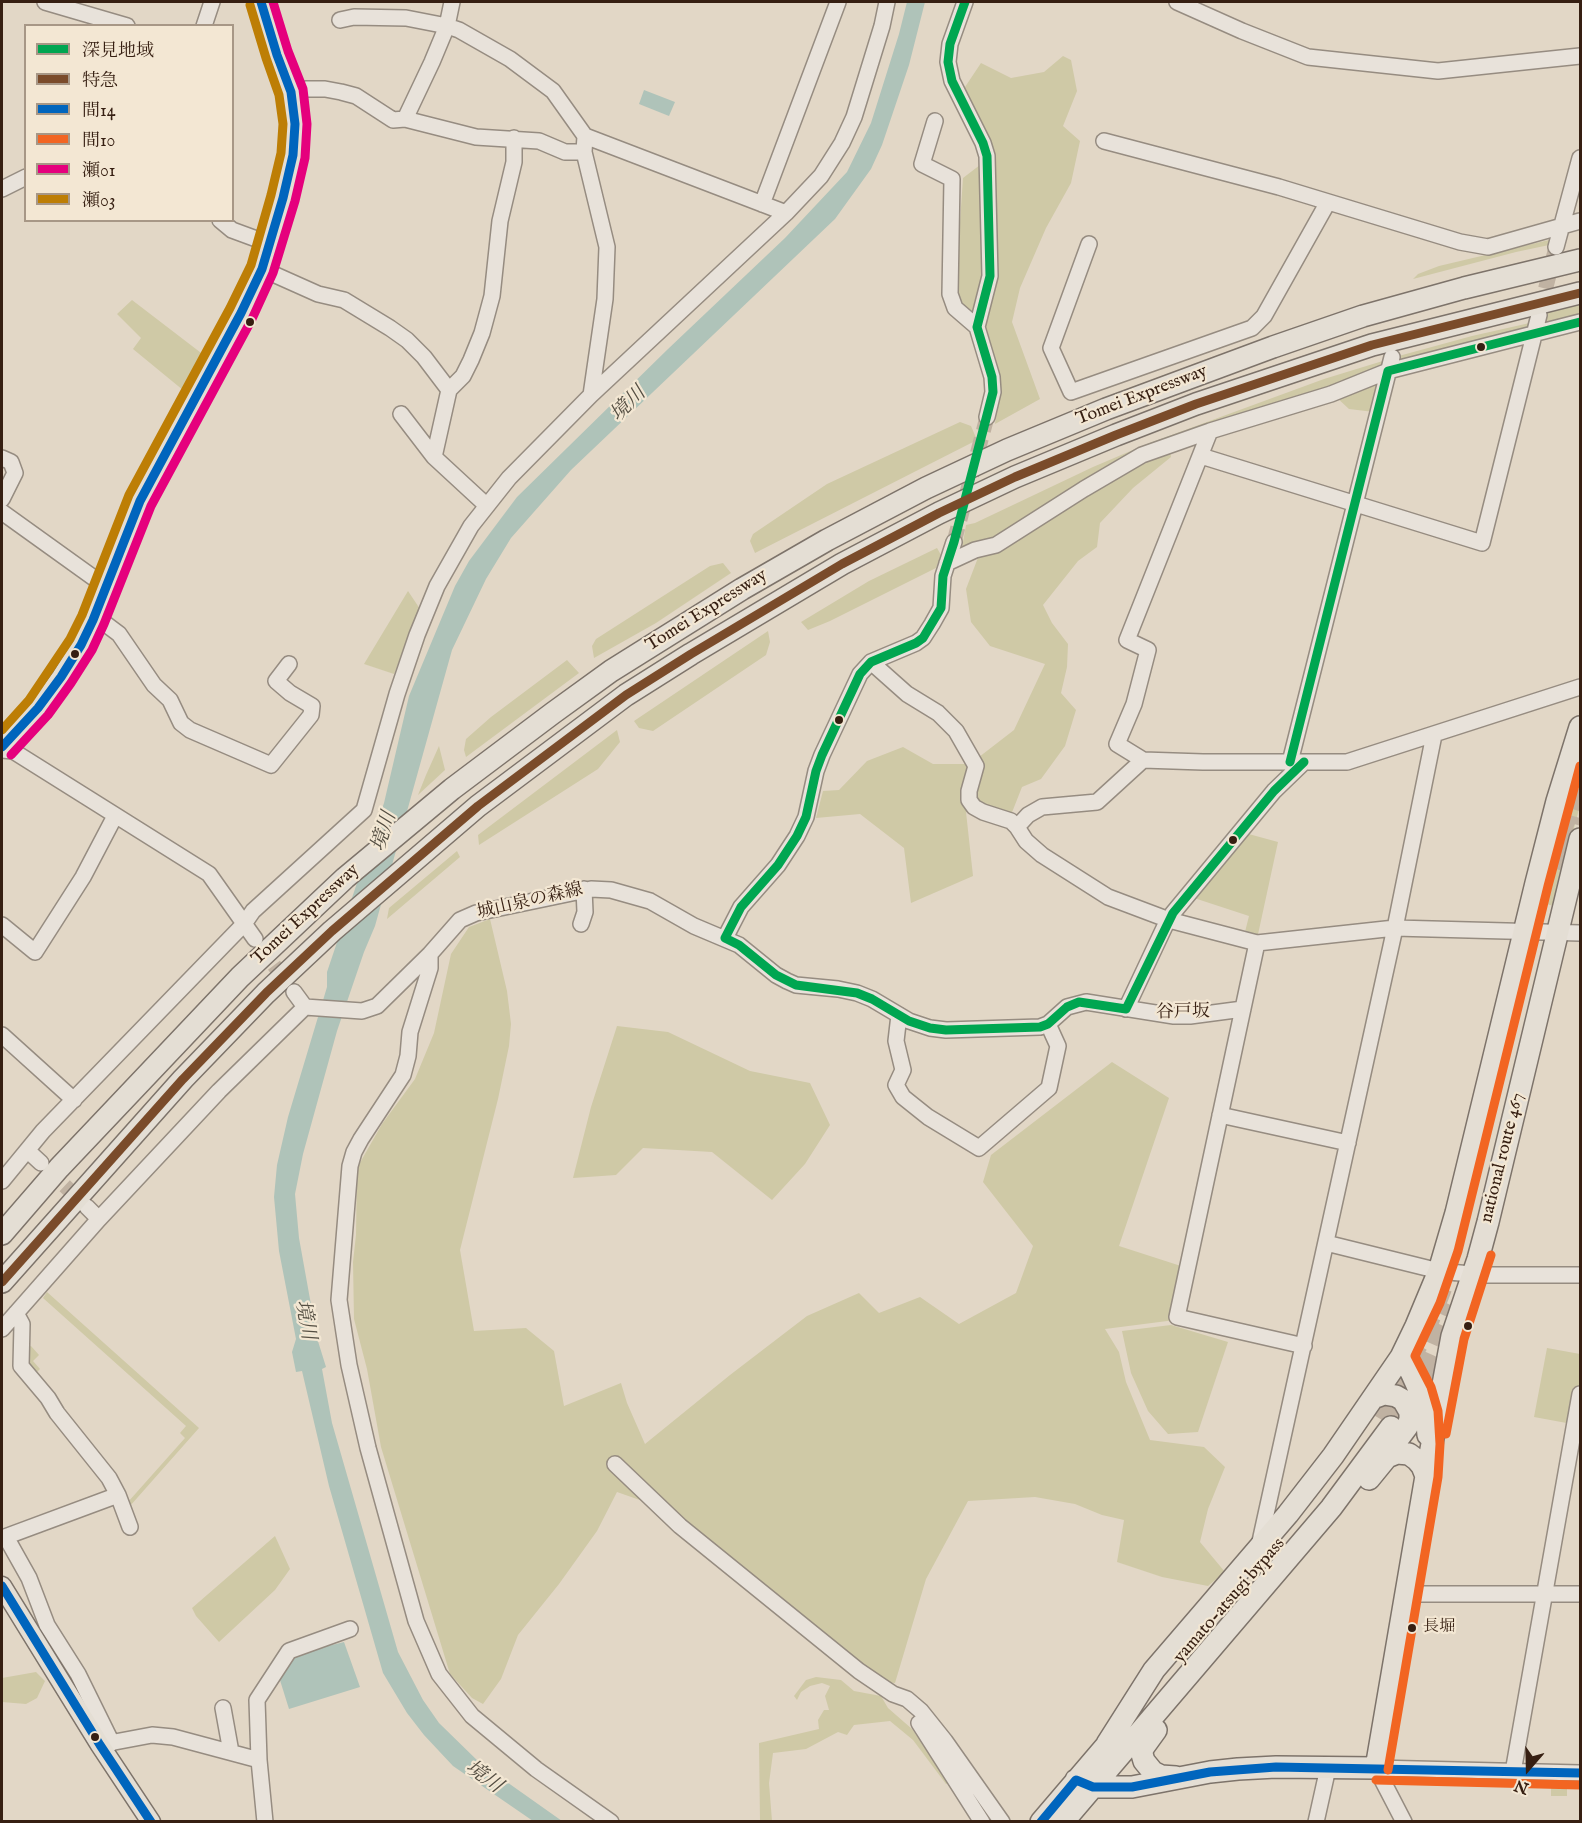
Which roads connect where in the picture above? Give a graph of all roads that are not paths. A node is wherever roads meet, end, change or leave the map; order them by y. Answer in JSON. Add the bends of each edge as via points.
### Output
{"nodes":[{"id":1,"x":45,"y":2,"type":"edge"},
{"id":2,"x":212,"y":2,"type":"edge"},
{"id":3,"x":261,"y":2,"type":"edge"},
{"id":4,"x":452,"y":2,"type":"edge"},
{"id":5,"x":838,"y":2,"type":"edge"},
{"id":6,"x":887,"y":2,"type":"edge"},
{"id":7,"x":966,"y":2,"type":"edge"},
{"id":8,"x":1177,"y":2,"type":"edge"},
{"id":9,"x":340,"y":20,"type":"dead end"},
{"id":10,"x":89,"y":21,"type":"edge"},
{"id":11,"x":112,"y":24,"type":"edge"},
{"id":12,"x":205,"y":24,"type":"edge"},
{"id":13,"x":447,"y":26,"type":"junction"},
{"id":14,"x":1581,"y":56,"type":"edge"},
{"id":15,"x":291,"y":92,"type":"junction"},
{"id":16,"x":405,"y":119,"type":"junction"},
{"id":17,"x":935,"y":121,"type":"dead end"},
{"id":18,"x":514,"y":138,"type":"junction"},
{"id":19,"x":1104,"y":141,"type":"dead end"},
{"id":20,"x":585,"y":144,"type":"junction"},
{"id":21,"x":1581,"y":158,"type":"edge"},
{"id":22,"x":24,"y":178,"type":"edge"},
{"id":23,"x":2,"y":189,"type":"edge"},
{"id":24,"x":1328,"y":202,"type":"junction"},
{"id":25,"x":762,"y":204,"type":"junction"},
{"id":26,"x":786,"y":213,"type":"junction"},
{"id":27,"x":1581,"y":221,"type":"edge"},
{"id":28,"x":222,"y":222,"type":"edge"},
{"id":29,"x":1561,"y":226,"type":"junction"},
{"id":30,"x":270,"y":244,"type":"junction"},
{"id":31,"x":1089,"y":244,"type":"dead end"},
{"id":32,"x":1556,"y":247,"type":"tunnel mouth"},
{"id":33,"x":1581,"y":261,"type":"edge"},
{"id":34,"x":262,"y":269,"type":"junction"},
{"id":35,"x":1581,"y":293,"type":"edge"},
{"id":36,"x":1539,"y":315,"type":"tunnel mouth"},
{"id":37,"x":1581,"y":322,"type":"edge"},
{"id":38,"x":977,"y":327,"type":"junction"},
{"id":39,"x":1534,"y":333,"type":"junction"},
{"id":40,"x":1390,"y":364,"type":"junction"},
{"id":41,"x":449,"y":390,"type":"junction"},
{"id":42,"x":591,"y":395,"type":"junction"},
{"id":43,"x":401,"y":414,"type":"dead end"},
{"id":44,"x":987,"y":417,"type":"tunnel mouth"},
{"id":45,"x":1210,"y":431,"type":"junction"},
{"id":46,"x":434,"y":456,"type":"junction"},
{"id":47,"x":1201,"y":456,"type":"junction"},
{"id":48,"x":2,"y":458,"type":"edge"},
{"id":49,"x":2,"y":499,"type":"edge"},
{"id":50,"x":1355,"y":503,"type":"junction"},
{"id":51,"x":486,"y":505,"type":"junction"},
{"id":52,"x":2,"y":512,"type":"edge"},
{"id":53,"x":954,"y":542,"type":"tunnel mouth"},
{"id":54,"x":947,"y":563,"type":"junction"},
{"id":55,"x":105,"y":586,"type":"junction"},
{"id":56,"x":94,"y":616,"type":"junction"},
{"id":57,"x":871,"y":662,"type":"junction"},
{"id":58,"x":289,"y":664,"type":"dead end"},
{"id":59,"x":1581,"y":687,"type":"edge"},
{"id":60,"x":1581,"y":727,"type":"edge"},
{"id":61,"x":1434,"y":735,"type":"junction"},
{"id":62,"x":2,"y":749,"type":"edge"},
{"id":63,"x":1143,"y":760,"type":"junction"},
{"id":64,"x":1297,"y":762,"type":"junction"},
{"id":65,"x":115,"y":816,"type":"junction"},
{"id":66,"x":1017,"y":827,"type":"junction"},
{"id":67,"x":1581,"y":839,"type":"tunnel mouth"},
{"id":68,"x":584,"y":889,"type":"junction"},
{"id":69,"x":1169,"y":920,"type":"junction"},
{"id":70,"x":244,"y":924,"type":"junction"},
{"id":71,"x":581,"y":924,"type":"dead end"},
{"id":72,"x":2,"y":925,"type":"edge"},
{"id":73,"x":1395,"y":928,"type":"junction"},
{"id":74,"x":1524,"y":931,"type":"junction"},
{"id":75,"x":1558,"y":932,"type":"junction"},
{"id":76,"x":1581,"y":933,"type":"edge"},
{"id":77,"x":725,"y":938,"type":"junction"},
{"id":78,"x":255,"y":939,"type":"tunnel mouth"},
{"id":79,"x":1257,"y":943,"type":"junction"},
{"id":80,"x":430,"y":954,"type":"junction"},
{"id":81,"x":294,"y":992,"type":"tunnel mouth"},
{"id":82,"x":305,"y":1007,"type":"junction"},
{"id":83,"x":1125,"y":1009,"type":"junction"},
{"id":84,"x":1243,"y":1009,"type":"junction"},
{"id":85,"x":899,"y":1015,"type":"junction"},
{"id":86,"x":1048,"y":1024,"type":"junction"},
{"id":87,"x":2,"y":1035,"type":"edge"},
{"id":88,"x":74,"y":1100,"type":"junction"},
{"id":89,"x":1220,"y":1115,"type":"junction"},
{"id":90,"x":1348,"y":1143,"type":"junction"},
{"id":91,"x":28,"y":1151,"type":"junction"},
{"id":92,"x":41,"y":1163,"type":"tunnel mouth"},
{"id":93,"x":2,"y":1181,"type":"edge"},
{"id":94,"x":87,"y":1207,"type":"tunnel mouth"},
{"id":95,"x":99,"y":1219,"type":"junction"},
{"id":96,"x":2,"y":1234,"type":"edge"},
{"id":97,"x":1326,"y":1243,"type":"junction"},
{"id":98,"x":1439,"y":1271,"type":"junction"},
{"id":99,"x":1473,"y":1275,"type":"junction"},
{"id":100,"x":1581,"y":1275,"type":"edge"},
{"id":101,"x":2,"y":1282,"type":"edge"},
{"id":102,"x":16,"y":1313,"type":"junction"},
{"id":103,"x":2,"y":1329,"type":"edge"},
{"id":104,"x":1304,"y":1346,"type":"junction"},
{"id":105,"x":1406,"y":1365,"type":"junction"},
{"id":106,"x":1446,"y":1367,"type":"junction"},
{"id":107,"x":1581,"y":1394,"type":"edge"},
{"id":108,"x":1381,"y":1414,"type":"junction"},
{"id":109,"x":1578,"y":1428,"type":"edge"},
{"id":110,"x":615,"y":1464,"type":"dead end"},
{"id":111,"x":1380,"y":1464,"type":"junction"},
{"id":112,"x":1426,"y":1476,"type":"junction"},
{"id":113,"x":118,"y":1495,"type":"junction"},
{"id":114,"x":130,"y":1527,"type":"dead end"},
{"id":115,"x":4,"y":1537,"type":"edge"},
{"id":116,"x":1258,"y":1549,"type":"junction"},
{"id":117,"x":2,"y":1586,"type":"edge"},
{"id":118,"x":1406,"y":1594,"type":"junction"},
{"id":119,"x":1546,"y":1594,"type":"junction"},
{"id":120,"x":1581,"y":1594,"type":"edge"},
{"id":121,"x":350,"y":1629,"type":"dead end"},
{"id":122,"x":893,"y":1694,"type":"junction"},
{"id":123,"x":223,"y":1708,"type":"dead end"},
{"id":124,"x":1154,"y":1724,"type":"junction"},
{"id":125,"x":106,"y":1744,"type":"junction"},
{"id":126,"x":1107,"y":1744,"type":"junction"},
{"id":127,"x":231,"y":1752,"type":"junction"},
{"id":128,"x":259,"y":1760,"type":"junction"},
{"id":129,"x":1329,"y":1768,"type":"junction"},
{"id":130,"x":1376,"y":1768,"type":"junction"},
{"id":131,"x":1513,"y":1772,"type":"junction"},
{"id":132,"x":1581,"y":1773,"type":"edge"},
{"id":133,"x":1179,"y":1778,"type":"junction"},
{"id":134,"x":1084,"y":1784,"type":"junction"},
{"id":135,"x":151,"y":1821,"type":"edge"},
{"id":136,"x":265,"y":1821,"type":"edge"},
{"id":137,"x":611,"y":1821,"type":"edge"},
{"id":138,"x":982,"y":1821,"type":"edge"},
{"id":139,"x":1002,"y":1821,"type":"edge"},
{"id":140,"x":1041,"y":1821,"type":"edge"},
{"id":141,"x":1063,"y":1821,"type":"edge"},
{"id":142,"x":1316,"y":1821,"type":"edge"},
{"id":143,"x":1404,"y":1821,"type":"edge"}],
"edges":[{"from":1,"to":10,"type":"street","via":[[87,13]]},
{"from":2,"to":12,"type":"street"},
{"from":3,"to":15,"type":"main road"},
{"from":4,"to":13,"type":"street"},
{"from":5,"to":25,"type":"street"},
{"from":6,"to":26,"type":"street","via":[[854,117],[842,143],[821,176]]},
{"from":7,"to":38,"type":"street","via":[[950,44],[948,62],[952,81],[987,156],[990,270]]},
{"from":8,"to":14,"type":"street","via":[[1308,57],[1438,71]]},
{"from":9,"to":13,"type":"street","via":[[376,16]]},
{"from":10,"to":11,"type":"street"},
{"from":13,"to":16,"type":"street"},
{"from":13,"to":20,"type":"street","via":[[510,59],[553,90]]},
{"from":15,"to":16,"type":"street","via":[[341,92],[356,96],[393,120]]},
{"from":15,"to":30,"type":"main road","via":[[293,155]]},
{"from":16,"to":18,"type":"street","via":[[476,137]]},
{"from":17,"to":38,"type":"street","via":[[922,164],[952,179],[950,294],[955,308]]},
{"from":18,"to":20,"type":"street","via":[[539,141],[565,152]]},
{"from":18,"to":41,"type":"street","via":[[514,162],[500,221],[487,317],[463,376]]},
{"from":19,"to":24,"type":"street"},
{"from":20,"to":25,"type":"street"},
{"from":20,"to":42,"type":"street","via":[[607,247],[605,299]]},
{"from":21,"to":29,"type":"street"},
{"from":22,"to":23,"type":"street"},
{"from":24,"to":29,"type":"street","via":[[1488,247]]},
{"from":24,"to":31,"type":"street","via":[[1264,316],[1252,328],[1071,392],[1051,348]]},
{"from":25,"to":26,"type":"street"},
{"from":26,"to":42,"type":"street"},
{"from":27,"to":29,"type":"street"},
{"from":28,"to":30,"type":"street","via":[[232,230]]},
{"from":29,"to":32,"type":"street"},
{"from":30,"to":34,"type":"main road"},
{"from":33,"to":96,"type":"highway","name":"Tomei Expressway","via":[[1363,316],[1106,409],[926,488],[742,589],[611,671],[452,789],[345,878],[232,985]]},
{"from":34,"to":41,"type":"street","via":[[318,294],[344,300],[390,328],[424,357]]},
{"from":34,"to":55,"type":"main road","via":[[140,501]]},
{"from":35,"to":101,"type":"highway","name":"Tomei Expressway","via":[[1372,345],[1196,404],[1015,477],[842,564],[626,695],[478,806],[266,993],[183,1079]]},
{"from":36,"to":39,"type":"street"},
{"from":37,"to":39,"type":"street"},
{"from":38,"to":44,"type":"street","via":[[992,376]]},
{"from":39,"to":40,"type":"street"},
{"from":39,"to":50,"type":"street","via":[[1482,543]]},
{"from":40,"to":45,"type":"street","via":[[1331,394]]},
{"from":40,"to":50,"type":"street"},
{"from":41,"to":46,"type":"street"},
{"from":42,"to":51,"type":"street"},
{"from":43,"to":46,"type":"street"},
{"from":45,"to":47,"type":"street"},
{"from":45,"to":54,"type":"street","via":[[1142,455],[996,545]]},
{"from":46,"to":51,"type":"street"},
{"from":47,"to":50,"type":"street"},
{"from":47,"to":63,"type":"street","via":[[1127,640],[1148,650],[1134,704],[1117,744]]},
{"from":48,"to":49,"type":"street","via":[[11,462],[15,473]]},
{"from":50,"to":64,"type":"street"},
{"from":51,"to":70,"type":"street","via":[[457,548],[417,636],[364,810],[253,911]]},
{"from":52,"to":55,"type":"street"},
{"from":53,"to":54,"type":"street"},
{"from":54,"to":57,"type":"street","via":[[941,608],[923,638]]},
{"from":55,"to":56,"type":"main road"},
{"from":56,"to":58,"type":"street","via":[[119,634],[154,685],[170,700],[181,723],[271,765],[311,715],[312,706],[276,681]]},
{"from":56,"to":62,"type":"main road","via":[[61,677]]},
{"from":57,"to":66,"type":"street","via":[[956,731],[976,766],[969,791],[974,807]]},
{"from":57,"to":77,"type":"street","via":[[860,674],[822,755],[797,836],[741,907]]},
{"from":59,"to":61,"type":"street"},
{"from":60,"to":74,"type":"highway","via":[[1557,801]]},
{"from":61,"to":64,"type":"street","via":[[1347,762]]},
{"from":61,"to":73,"type":"street"},
{"from":62,"to":65,"type":"street","via":[[13,751]]},
{"from":63,"to":64,"type":"street"},
{"from":63,"to":66,"type":"street","via":[[1097,802],[1042,807]]},
{"from":64,"to":69,"type":"street"},
{"from":65,"to":70,"type":"street","via":[[209,874]]},
{"from":65,"to":72,"type":"street","via":[[83,877],[54,910],[35,952]]},
{"from":66,"to":69,"type":"street","via":[[1026,841],[1067,872],[1108,897]]},
{"from":67,"to":75,"type":"highway","name":"national route 467"},
{"from":68,"to":71,"type":"street"},
{"from":68,"to":77,"type":"street","name":"城山泉の森線","via":[[630,894]]},
{"from":68,"to":80,"type":"street","name":"城山泉の森線","via":[[476,913],[460,920]]},
{"from":69,"to":79,"type":"street"},
{"from":69,"to":83,"type":"street"},
{"from":70,"to":78,"type":"street"},
{"from":70,"to":88,"type":"street"},
{"from":73,"to":74,"type":"street"},
{"from":73,"to":79,"type":"street"},
{"from":73,"to":90,"type":"street"},
{"from":74,"to":75,"type":"street"},
{"from":74,"to":98,"type":"highway"},
{"from":75,"to":76,"type":"street"},
{"from":75,"to":99,"type":"highway","name":"national route 467"},
{"from":77,"to":85,"type":"street","via":[[796,985],[857,993]]},
{"from":79,"to":84,"type":"street"},
{"from":80,"to":82,"type":"street","name":"城山泉の森線","via":[[377,1006],[362,1011]]},
{"from":80,"to":137,"type":"street","via":[[430,968],[410,1032],[404,1075],[361,1139],[350,1166],[339,1300],[349,1365],[416,1621],[439,1674],[472,1716],[536,1769]]},
{"from":81,"to":82,"type":"street"},
{"from":82,"to":95,"type":"street","via":[[219,1091]]},
{"from":83,"to":84,"type":"street","name":"谷戸坂","via":[[1174,1016]]},
{"from":83,"to":86,"type":"street","name":"谷戸坂","via":[[1079,1002]]},
{"from":84,"to":89,"type":"street"},
{"from":85,"to":86,"type":"street","via":[[939,1029]]},
{"from":85,"to":86,"type":"street","via":[[896,1041],[903,1070],[896,1085],[903,1097],[979,1148],[1049,1088],[1058,1046]]},
{"from":87,"to":88,"type":"street"},
{"from":88,"to":91,"type":"street"},
{"from":89,"to":90,"type":"street"},
{"from":89,"to":104,"type":"street","via":[[1177,1317]]},
{"from":90,"to":97,"type":"street"},
{"from":91,"to":92,"type":"street"},
{"from":91,"to":93,"type":"street"},
{"from":94,"to":95,"type":"street"},
{"from":95,"to":102,"type":"street"},
{"from":97,"to":98,"type":"street"},
{"from":97,"to":104,"type":"street"},
{"from":98,"to":99,"type":"street"},
{"from":98,"to":105,"type":"highway"},
{"from":99,"to":100,"type":"street"},
{"from":99,"to":106,"type":"highway","name":"national route 467"},
{"from":102,"to":103,"type":"street"},
{"from":102,"to":113,"type":"street","via":[[22,1324],[21,1366],[109,1478]]},
{"from":104,"to":116,"type":"street"},
{"from":105,"to":106,"type":"highway","via":[[1418,1376],[1430,1378]]},
{"from":105,"to":108,"type":"highway"},
{"from":105,"to":112,"type":"highway","name":"national route 467","via":[[1426,1413]]},
{"from":106,"to":112,"type":"highway","name":"national route 467"},
{"from":107,"to":109,"type":"street"},
{"from":108,"to":111,"type":"highway","via":[[1391,1394],[1403,1400],[1410,1420]]},
{"from":108,"to":116,"type":"highway","via":[[1322,1471]]},
{"from":108,"to":124,"type":"highway","name":"yamato-atsugi bypass","via":[[1331,1508]]},
{"from":108,"to":126,"type":"highway","name":"yamato-atsugi bypass","via":[[1303,1515]]},
{"from":109,"to":119,"type":"street"},
{"from":110,"to":122,"type":"street","via":[[680,1526],[865,1676]]},
{"from":111,"to":112,"type":"highway","via":[[1391,1455],[1409,1454]]},
{"from":111,"to":124,"type":"highway","via":[[1326,1533]]},
{"from":112,"to":118,"type":"highway","name":"national route 467"},
{"from":113,"to":114,"type":"street"},
{"from":113,"to":115,"type":"street"},
{"from":115,"to":125,"type":"street","via":[[29,1578],[47,1625],[78,1674]]},
{"from":116,"to":126,"type":"highway","via":[[1154,1670]]},
{"from":117,"to":125,"type":"main road"},
{"from":118,"to":119,"type":"street"},
{"from":118,"to":130,"type":"highway","name":"national route 467"},
{"from":119,"to":120,"type":"street"},
{"from":119,"to":131,"type":"street"},
{"from":121,"to":128,"type":"street","via":[[289,1651],[257,1700]]},
{"from":122,"to":138,"type":"street","via":[[918,1720]]},
{"from":122,"to":139,"type":"street","via":[[921,1711]]},
{"from":123,"to":127,"type":"street"},
{"from":124,"to":133,"type":"highway","via":[[1142,1754],[1147,1767],[1161,1776]]},
{"from":124,"to":134,"type":"highway","name":"yamato-atsugi bypass"},
{"from":125,"to":127,"type":"street","via":[[152,1735]]},
{"from":125,"to":135,"type":"main road"},
{"from":126,"to":134,"type":"highway","name":"yamato-atsugi bypass"},
{"from":127,"to":128,"type":"street"},
{"from":128,"to":136,"type":"street"},
{"from":129,"to":130,"type":"highway"},
{"from":129,"to":133,"type":"highway","via":[[1238,1769]]},
{"from":129,"to":142,"type":"street"},
{"from":130,"to":131,"type":"street"},
{"from":130,"to":143,"type":"street"},
{"from":131,"to":132,"type":"street"},
{"from":133,"to":134,"type":"highway","via":[[1132,1788]]},
{"from":134,"to":140,"type":"highway"},
{"from":134,"to":141,"type":"highway"}]}
